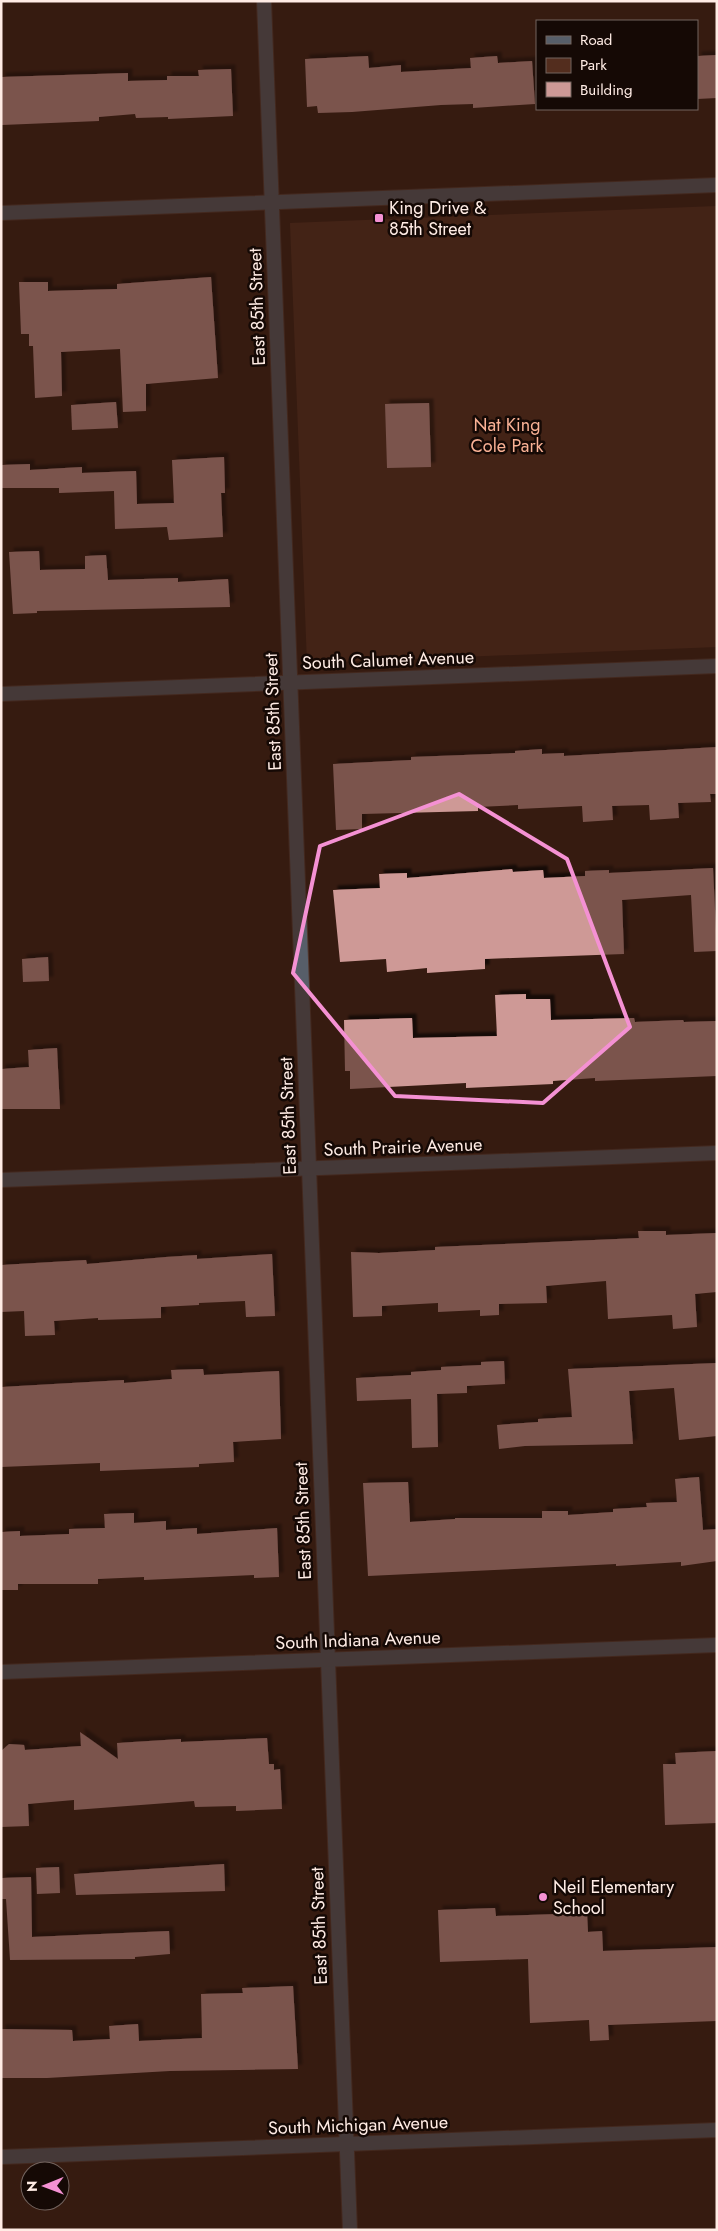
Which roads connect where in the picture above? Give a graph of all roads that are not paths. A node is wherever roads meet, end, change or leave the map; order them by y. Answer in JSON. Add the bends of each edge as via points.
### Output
{"nodes":[{"id":1,"x":264,"y":1,"type":"edge"},
{"id":2,"x":717,"y":184,"type":"edge"},
{"id":3,"x":272,"y":202,"type":"junction"},
{"id":4,"x":1,"y":213,"type":"edge"},
{"id":5,"x":717,"y":666,"type":"edge"},
{"id":6,"x":290,"y":682,"type":"junction"},
{"id":7,"x":1,"y":694,"type":"edge"},
{"id":8,"x":717,"y":1153,"type":"edge"},
{"id":9,"x":309,"y":1170,"type":"junction"},
{"id":10,"x":1,"y":1180,"type":"edge"},
{"id":11,"x":717,"y":1645,"type":"edge"},
{"id":12,"x":328,"y":1660,"type":"junction"},
{"id":13,"x":1,"y":1672,"type":"edge"},
{"id":14,"x":717,"y":2130,"type":"edge"},
{"id":15,"x":346,"y":2144,"type":"junction"},
{"id":16,"x":1,"y":2157,"type":"edge"},
{"id":17,"x":350,"y":2230,"type":"edge"}],
"edges":[{"from":1,"to":3,"type":"street","name":"East 85th Street"},
{"from":2,"to":3,"type":"street"},
{"from":3,"to":4,"type":"street"},
{"from":3,"to":6,"type":"street","name":"East 85th Street"},
{"from":5,"to":6,"type":"street","name":"South Calumet Avenue"},
{"from":6,"to":7,"type":"street","name":"South Calumet Avenue"},
{"from":6,"to":9,"type":"street","name":"East 85th Street"},
{"from":8,"to":9,"type":"street","name":"South Prairie Avenue"},
{"from":9,"to":10,"type":"street","name":"South Prairie Avenue"},
{"from":9,"to":12,"type":"street","name":"East 85th Street"},
{"from":11,"to":12,"type":"street","name":"South Indiana Avenue"},
{"from":12,"to":13,"type":"street","name":"South Indiana Avenue"},
{"from":12,"to":15,"type":"street","name":"East 85th Street"},
{"from":14,"to":15,"type":"street","name":"South Michigan Avenue"},
{"from":15,"to":16,"type":"street","name":"South Michigan Avenue"},
{"from":15,"to":17,"type":"street","name":"East 85th Street"}]}
